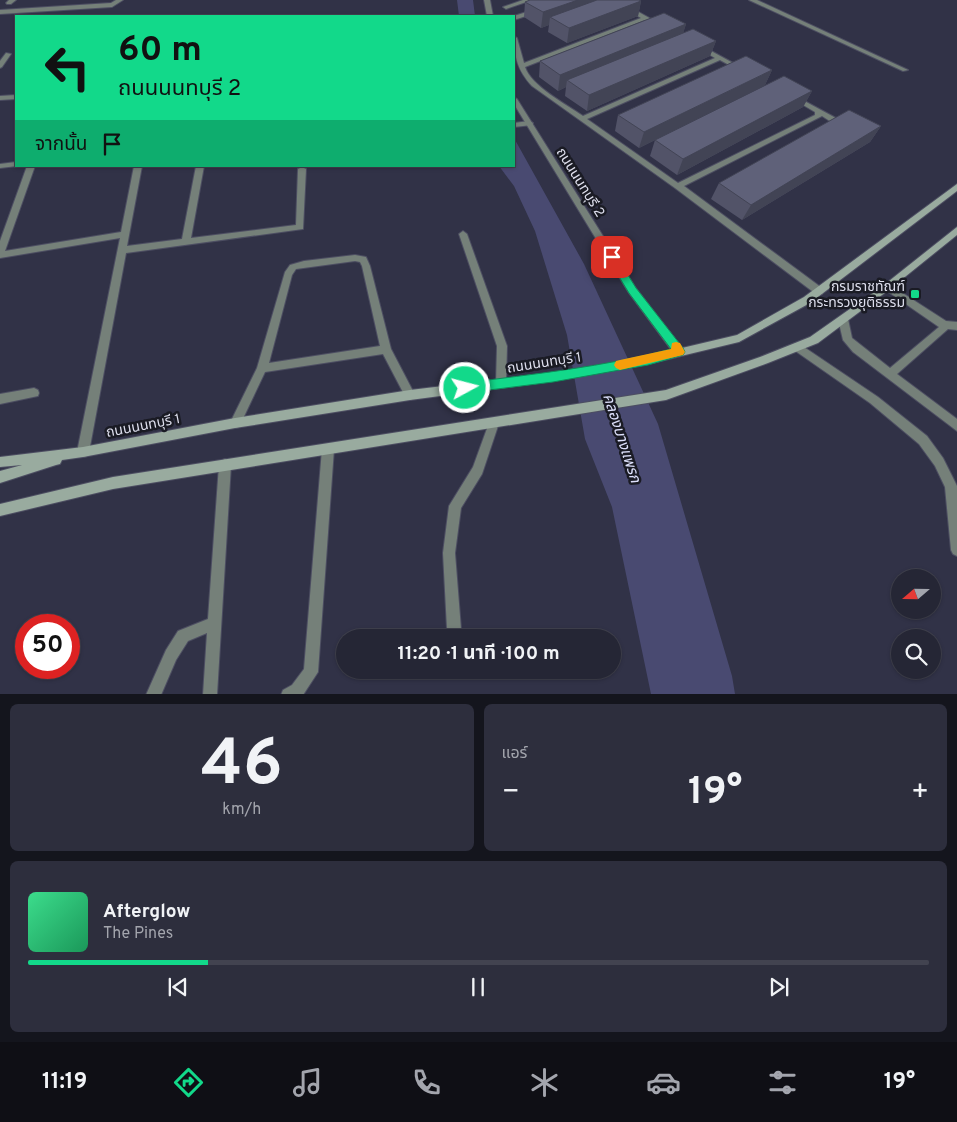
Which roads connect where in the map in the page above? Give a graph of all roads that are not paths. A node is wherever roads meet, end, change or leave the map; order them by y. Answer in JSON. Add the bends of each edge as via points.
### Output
{"nodes":[{"id":1,"x":120,"y":0,"type":"edge"},
{"id":2,"x":487,"y":0,"type":"edge"},
{"id":3,"x":505,"y":0,"type":"edge"},
{"id":4,"x":528,"y":0,"type":"edge"},
{"id":5,"x":613,"y":0,"type":"edge"},
{"id":6,"x":752,"y":0,"type":"edge"},
{"id":7,"x":506,"y":7,"type":"junction"},
{"id":8,"x":74,"y":8,"type":"junction"},
{"id":9,"x":541,"y":9,"type":"edge"},
{"id":10,"x":0,"y":12,"type":"edge"},
{"id":11,"x":71,"y":15,"type":"edge"},
{"id":12,"x":490,"y":15,"type":"edge"},
{"id":13,"x":508,"y":15,"type":"edge"},
{"id":14,"x":515,"y":18,"type":"edge"},
{"id":15,"x":645,"y":18,"type":"junction"},
{"id":16,"x":669,"y":31,"type":"edge"},
{"id":17,"x":515,"y":42,"type":"edge"},
{"id":18,"x":695,"y":44,"type":"edge"},
{"id":19,"x":8,"y":54,"type":"dead end"},
{"id":20,"x":720,"y":58,"type":"junction"},
{"id":21,"x":0,"y":66,"type":"edge"},
{"id":22,"x":521,"y":66,"type":"junction"},
{"id":23,"x":905,"y":70,"type":"dead end"},
{"id":24,"x":753,"y":76,"type":"edge"},
{"id":25,"x":786,"y":93,"type":"edge"},
{"id":26,"x":15,"y":97,"type":"edge"},
{"id":27,"x":0,"y":98,"type":"edge"},
{"id":28,"x":515,"y":101,"type":"edge"},
{"id":29,"x":818,"y":113,"type":"junction"},
{"id":30,"x":582,"y":118,"type":"junction"},
{"id":31,"x":529,"y":123,"type":"junction"},
{"id":32,"x":515,"y":125,"type":"edge"},
{"id":33,"x":851,"y":129,"type":"edge"},
{"id":34,"x":15,"y":164,"type":"edge"},
{"id":35,"x":0,"y":166,"type":"edge"},
{"id":36,"x":32,"y":167,"type":"edge"},
{"id":37,"x":138,"y":167,"type":"edge"},
{"id":38,"x":200,"y":167,"type":"edge"},
{"id":39,"x":302,"y":169,"type":"dead end"},
{"id":40,"x":678,"y":186,"type":"junction"},
{"id":41,"x":957,"y":187,"type":"edge"},
{"id":42,"x":957,"y":230,"type":"edge"},
{"id":43,"x":125,"y":234,"type":"junction"},
{"id":44,"x":464,"y":234,"type":"dead end"},
{"id":45,"x":186,"y":242,"type":"junction"},
{"id":46,"x":122,"y":250,"type":"junction"},
{"id":47,"x":0,"y":254,"type":"edge"},
{"id":48,"x":887,"y":287,"type":"junction"},
{"id":49,"x":819,"y":291,"type":"junction"},
{"id":50,"x":843,"y":319,"type":"junction"},
{"id":51,"x":944,"y":325,"type":"junction"},
{"id":52,"x":957,"y":326,"type":"edge"},
{"id":53,"x":798,"y":347,"type":"junction"},
{"id":54,"x":386,"y":349,"type":"junction"},
{"id":55,"x":679,"y":352,"type":"junction"},
{"id":56,"x":262,"y":368,"type":"junction"},
{"id":57,"x":890,"y":374,"type":"junction"},
{"id":58,"x":501,"y":384,"type":"junction"},
{"id":59,"x":34,"y":393,"type":"dead end"},
{"id":60,"x":410,"y":396,"type":"junction"},
{"id":61,"x":0,"y":399,"type":"edge"},
{"id":62,"x":235,"y":422,"type":"junction"},
{"id":63,"x":494,"y":423,"type":"junction"},
{"id":64,"x":957,"y":426,"type":"edge"},
{"id":65,"x":328,"y":450,"type":"junction"},
{"id":66,"x":83,"y":452,"type":"junction"},
{"id":67,"x":0,"y":462,"type":"edge"},
{"id":68,"x":225,"y":466,"type":"junction"},
{"id":69,"x":0,"y":477,"type":"edge"},
{"id":70,"x":0,"y":510,"type":"edge"},
{"id":71,"x":957,"y":550,"type":"edge"},
{"id":72,"x":215,"y":623,"type":"junction"},
{"id":73,"x":454,"y":629,"type":"dead end"},
{"id":74,"x":153,"y":694,"type":"edge"},
{"id":75,"x":210,"y":694,"type":"edge"},
{"id":76,"x":288,"y":694,"type":"edge"}],
"edges":[{"from":1,"to":8,"type":"street","via":[[112,5]]},
{"from":2,"to":12,"type":"street"},
{"from":3,"to":7,"type":"street"},
{"from":4,"to":7,"type":"street"},
{"from":5,"to":15,"type":"street"},
{"from":6,"to":23,"type":"street"},
{"from":7,"to":13,"type":"street"},
{"from":8,"to":10,"type":"street"},
{"from":8,"to":11,"type":"street"},
{"from":9,"to":14,"type":"street"},
{"from":15,"to":16,"type":"street"},
{"from":15,"to":22,"type":"street"},
{"from":17,"to":22,"type":"street"},
{"from":18,"to":20,"type":"street"},
{"from":19,"to":21,"type":"street"},
{"from":20,"to":24,"type":"street"},
{"from":20,"to":30,"type":"street"},
{"from":22,"to":30,"type":"street","via":[[534,85]]},
{"from":25,"to":29,"type":"street"},
{"from":26,"to":27,"type":"street"},
{"from":28,"to":31,"type":"street","name":"ถนนนนทบุรี 2"},
{"from":29,"to":33,"type":"street"},
{"from":29,"to":40,"type":"street","via":[[818,116]]},
{"from":30,"to":40,"type":"street"},
{"from":31,"to":32,"type":"street"},
{"from":31,"to":55,"type":"street","name":"ถนนนนทบุรี 2","via":[[632,290]]},
{"from":34,"to":35,"type":"street"},
{"from":36,"to":47,"type":"street"},
{"from":37,"to":43,"type":"street"},
{"from":38,"to":45,"type":"street"},
{"from":39,"to":45,"type":"street","via":[[300,227]]},
{"from":40,"to":49,"type":"street"},
{"from":41,"to":49,"type":"main road","name":"ถนนนนทบุรี 1"},
{"from":42,"to":48,"type":"main road"},
{"from":43,"to":46,"type":"street"},
{"from":43,"to":47,"type":"street"},
{"from":44,"to":58,"type":"street","via":[[502,346]]},
{"from":45,"to":46,"type":"street"},
{"from":46,"to":66,"type":"street"},
{"from":48,"to":50,"type":"main road"},
{"from":48,"to":51,"type":"street"},
{"from":49,"to":55,"type":"main road","name":"ถนนนนทบุรี 1","via":[[739,338]]},
{"from":50,"to":53,"type":"main road","via":[[814,340]]},
{"from":50,"to":57,"type":"street","via":[[848,340]]},
{"from":51,"to":52,"type":"street"},
{"from":51,"to":57,"type":"street"},
{"from":53,"to":63,"type":"main road","via":[[666,395]]},
{"from":53,"to":71,"type":"street","via":[[874,400],[923,440],[951,486]]},
{"from":54,"to":56,"type":"street"},
{"from":54,"to":56,"type":"street","via":[[363,259],[304,264],[294,267],[288,274]]},
{"from":54,"to":60,"type":"street"},
{"from":55,"to":58,"type":"main road","name":"ถนนนนทบุรี 1"},
{"from":56,"to":62,"type":"street"},
{"from":57,"to":64,"type":"street"},
{"from":58,"to":60,"type":"main road","name":"ถนนนนทบุรี 1"},
{"from":59,"to":61,"type":"street"},
{"from":60,"to":62,"type":"main road","name":"ถนนนนทบุรี 1"},
{"from":62,"to":66,"type":"main road","name":"ถนนนนทบุรี 1"},
{"from":63,"to":65,"type":"main road"},
{"from":63,"to":73,"type":"street","via":[[478,470],[455,506],[450,553]]},
{"from":65,"to":68,"type":"main road"},
{"from":65,"to":76,"type":"street","via":[[311,672],[297,690]]},
{"from":66,"to":67,"type":"main road","name":"ถนนนนทบุรี 1"},
{"from":66,"to":69,"type":"main road"},
{"from":68,"to":70,"type":"main road","via":[[113,483]]},
{"from":68,"to":72,"type":"street"},
{"from":72,"to":74,"type":"street","via":[[183,636]]},
{"from":72,"to":75,"type":"street"}]}
